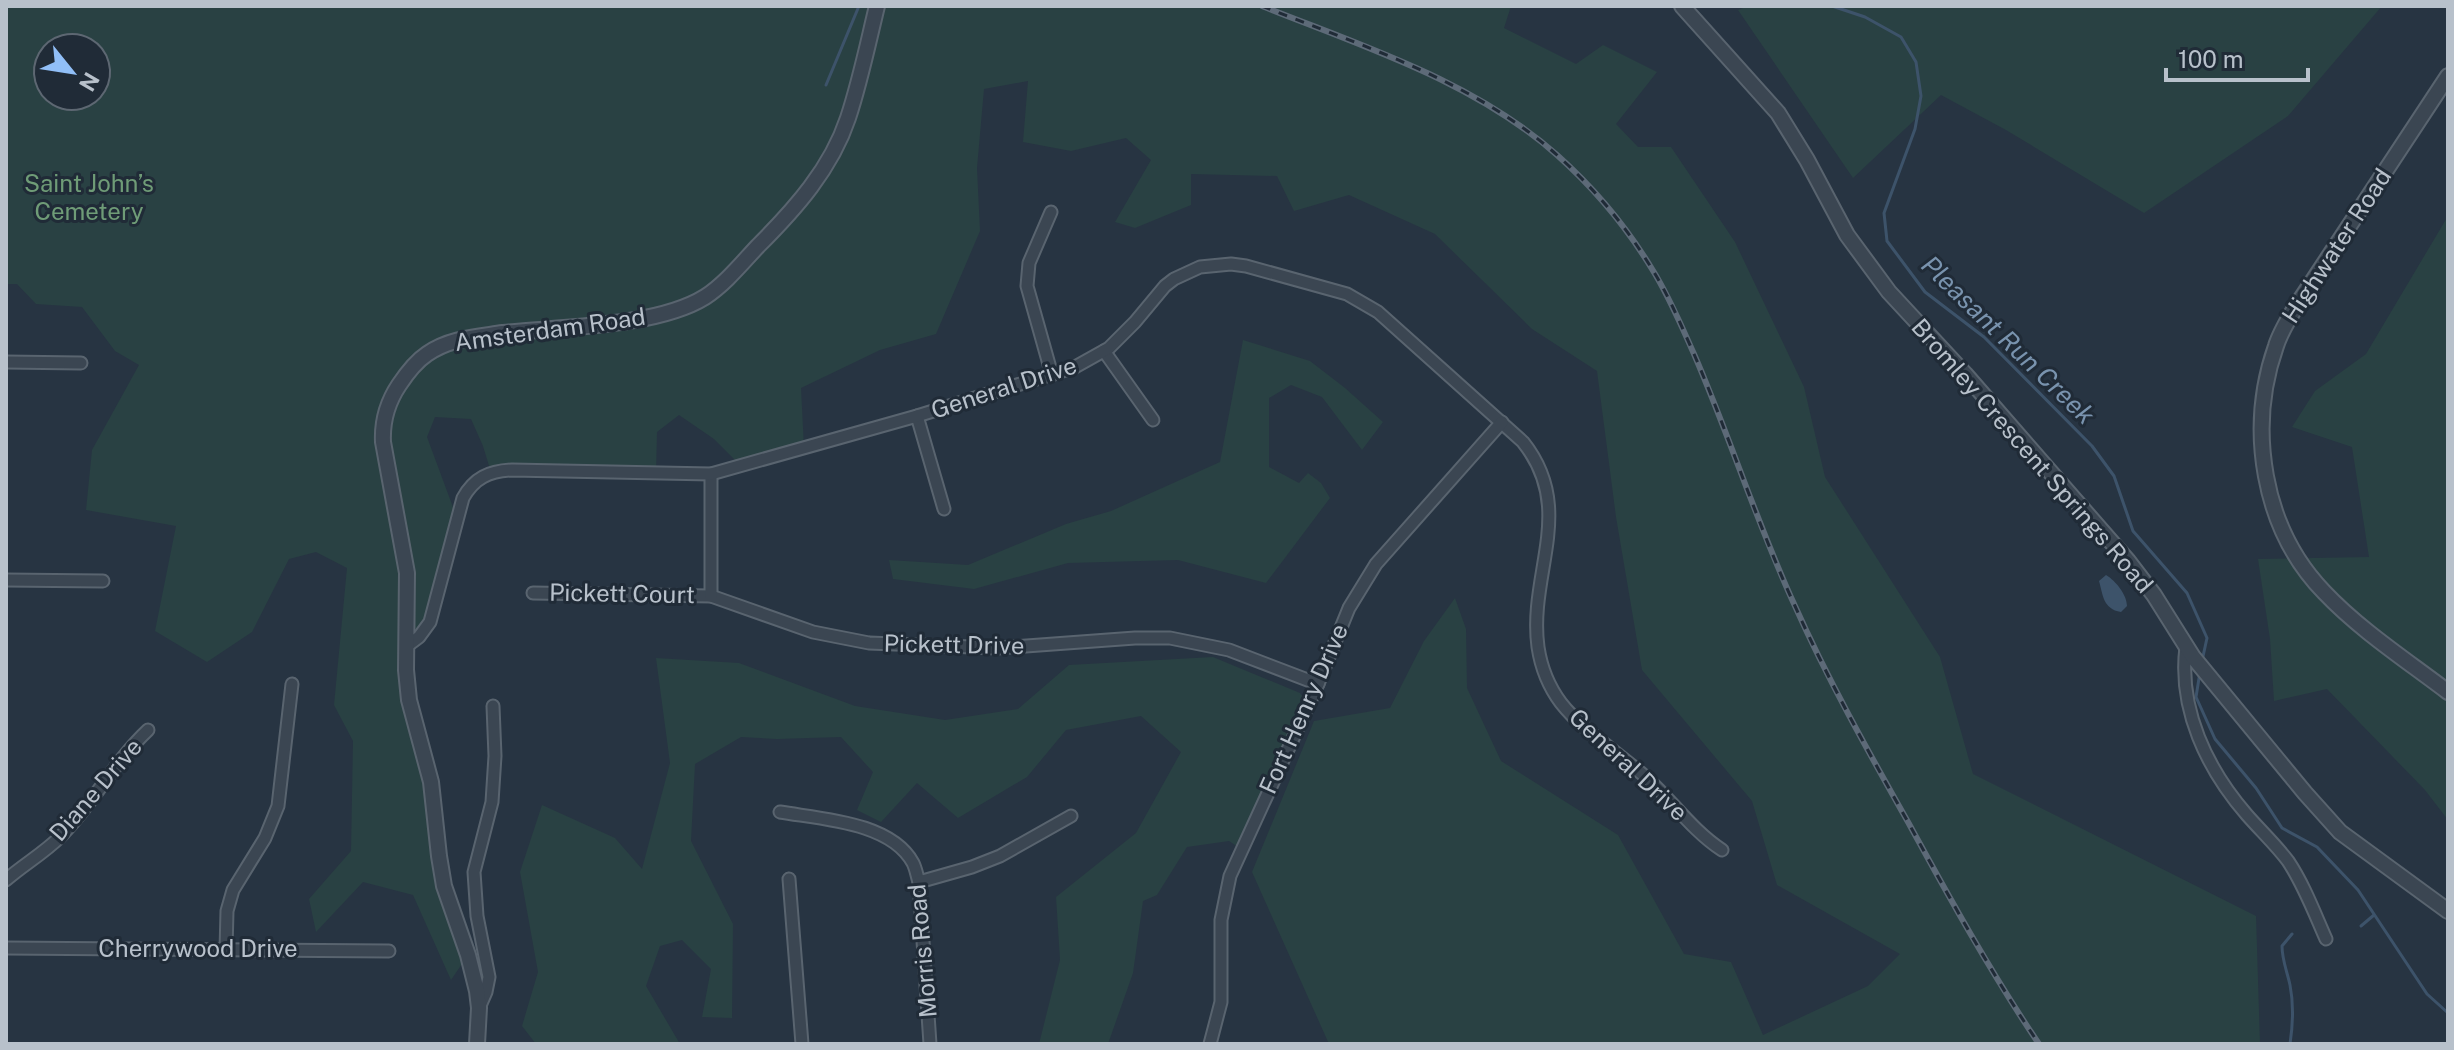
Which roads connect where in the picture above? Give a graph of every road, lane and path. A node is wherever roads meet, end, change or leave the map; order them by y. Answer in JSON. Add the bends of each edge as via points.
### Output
{"nodes":[{"id":1,"x":877,"y":6,"type":"edge"},
{"id":2,"x":1682,"y":6,"type":"edge"},
{"id":3,"x":2448,"y":76,"type":"edge"},
{"id":4,"x":1051,"y":212,"type":"dead end"},
{"id":5,"x":1104,"y":351,"type":"junction"},
{"id":6,"x":6,"y":362,"type":"edge"},
{"id":7,"x":81,"y":363,"type":"dead end"},
{"id":8,"x":1052,"y":375,"type":"junction"},
{"id":9,"x":917,"y":416,"type":"junction"},
{"id":10,"x":1153,"y":420,"type":"dead end"},
{"id":11,"x":1502,"y":422,"type":"junction"},
{"id":12,"x":711,"y":474,"type":"junction"},
{"id":13,"x":944,"y":509,"type":"dead end"},
{"id":14,"x":6,"y":580,"type":"edge"},
{"id":15,"x":103,"y":581,"type":"dead end"},
{"id":16,"x":533,"y":593,"type":"dead end"},
{"id":17,"x":711,"y":596,"type":"junction"},
{"id":18,"x":407,"y":646,"type":"junction"},
{"id":19,"x":2189,"y":652,"type":"junction"},
{"id":20,"x":292,"y":684,"type":"dead end"},
{"id":21,"x":1318,"y":684,"type":"junction"},
{"id":22,"x":2448,"y":692,"type":"edge"},
{"id":23,"x":493,"y":706,"type":"dead end"},
{"id":24,"x":148,"y":730,"type":"dead end"},
{"id":25,"x":780,"y":812,"type":"dead end"},
{"id":26,"x":1071,"y":816,"type":"dead end"},
{"id":27,"x":1722,"y":850,"type":"dead end"},
{"id":28,"x":789,"y":879,"type":"dead end"},
{"id":29,"x":6,"y":880,"type":"edge"},
{"id":30,"x":919,"y":882,"type":"junction"},
{"id":31,"x":2448,"y":911,"type":"edge"},
{"id":32,"x":2326,"y":939,"type":"dead end"},
{"id":33,"x":6,"y":948,"type":"edge"},
{"id":34,"x":226,"y":950,"type":"junction"},
{"id":35,"x":389,"y":951,"type":"dead end"},
{"id":36,"x":479,"y":1008,"type":"junction"},
{"id":37,"x":477,"y":1044,"type":"edge"},
{"id":38,"x":802,"y":1044,"type":"edge"},
{"id":39,"x":930,"y":1044,"type":"edge"},
{"id":40,"x":1210,"y":1044,"type":"edge"}],
"edges":[{"from":1,"to":18,"type":"street","name":"Amsterdam Road","via":[[848,119],[823,170],[805,197],[709,294],[681,308],[607,324],[468,338],[442,345],[410,369],[388,405],[382,431],[406,564]]},
{"from":2,"to":19,"type":"street","name":"Bromley Crescent Springs Road","via":[[1778,113],[1847,235],[1882,284],[2128,561]]},
{"from":3,"to":22,"type":"street","name":"Highwater Road","via":[[2276,343],[2261,444],[2274,508],[2309,574],[2350,617]]},
{"from":4,"to":8,"type":"street","via":[[1029,263],[1027,286]]},
{"from":5,"to":8,"type":"street","name":"General Drive"},
{"from":5,"to":10,"type":"street"},
{"from":5,"to":11,"type":"street","name":"General Drive","via":[[1174,279],[1200,267],[1246,266],[1347,294],[1378,312]]},
{"from":6,"to":7,"type":"street"},
{"from":8,"to":9,"type":"street","name":"General Drive"},
{"from":9,"to":12,"type":"street","name":"General Drive"},
{"from":9,"to":13,"type":"street"},
{"from":11,"to":21,"type":"street","name":"Fort Henry Drive","via":[[1376,564],[1349,608]]},
{"from":11,"to":27,"type":"street","name":"General Drive","via":[[1533,454],[1548,490],[1538,647],[1555,695]]},
{"from":12,"to":17,"type":"street"},
{"from":12,"to":18,"type":"street","name":"General Drive","via":[[498,470],[482,476],[463,498],[430,622]]},
{"from":14,"to":15,"type":"street"},
{"from":16,"to":17,"type":"street","name":"Pickett Court"},
{"from":17,"to":21,"type":"street","name":"Pickett Drive","via":[[813,632],[869,643],[998,648],[1170,638],[1229,650]]},
{"from":18,"to":36,"type":"street","name":"Amsterdam Road","via":[[409,700],[431,782],[444,886],[468,955]]},
{"from":19,"to":31,"type":"street","name":"Bromley Crescent Springs Road","via":[[2340,832]]},
{"from":19,"to":32,"type":"street","via":[[2183,668],[2199,739],[2238,805],[2289,863]]},
{"from":20,"to":34,"type":"street","via":[[278,806],[233,890]]},
{"from":21,"to":40,"type":"street","name":"Fort Henry Drive","via":[[1230,876],[1221,920],[1221,1002]]},
{"from":23,"to":36,"type":"street","via":[[492,802],[474,872],[489,977]]},
{"from":24,"to":29,"type":"street","name":"Diane Drive","via":[[59,838]]},
{"from":25,"to":30,"type":"street","name":"Morris Road","via":[[877,832],[903,850]]},
{"from":26,"to":30,"type":"street","via":[[1000,856]]},
{"from":28,"to":38,"type":"street"},
{"from":30,"to":39,"type":"street","name":"Morris Road"},
{"from":33,"to":34,"type":"street","name":"Cherrywood Drive"},
{"from":34,"to":35,"type":"street","name":"Cherrywood Drive"},
{"from":36,"to":37,"type":"street","name":"Amsterdam Road"}]}
